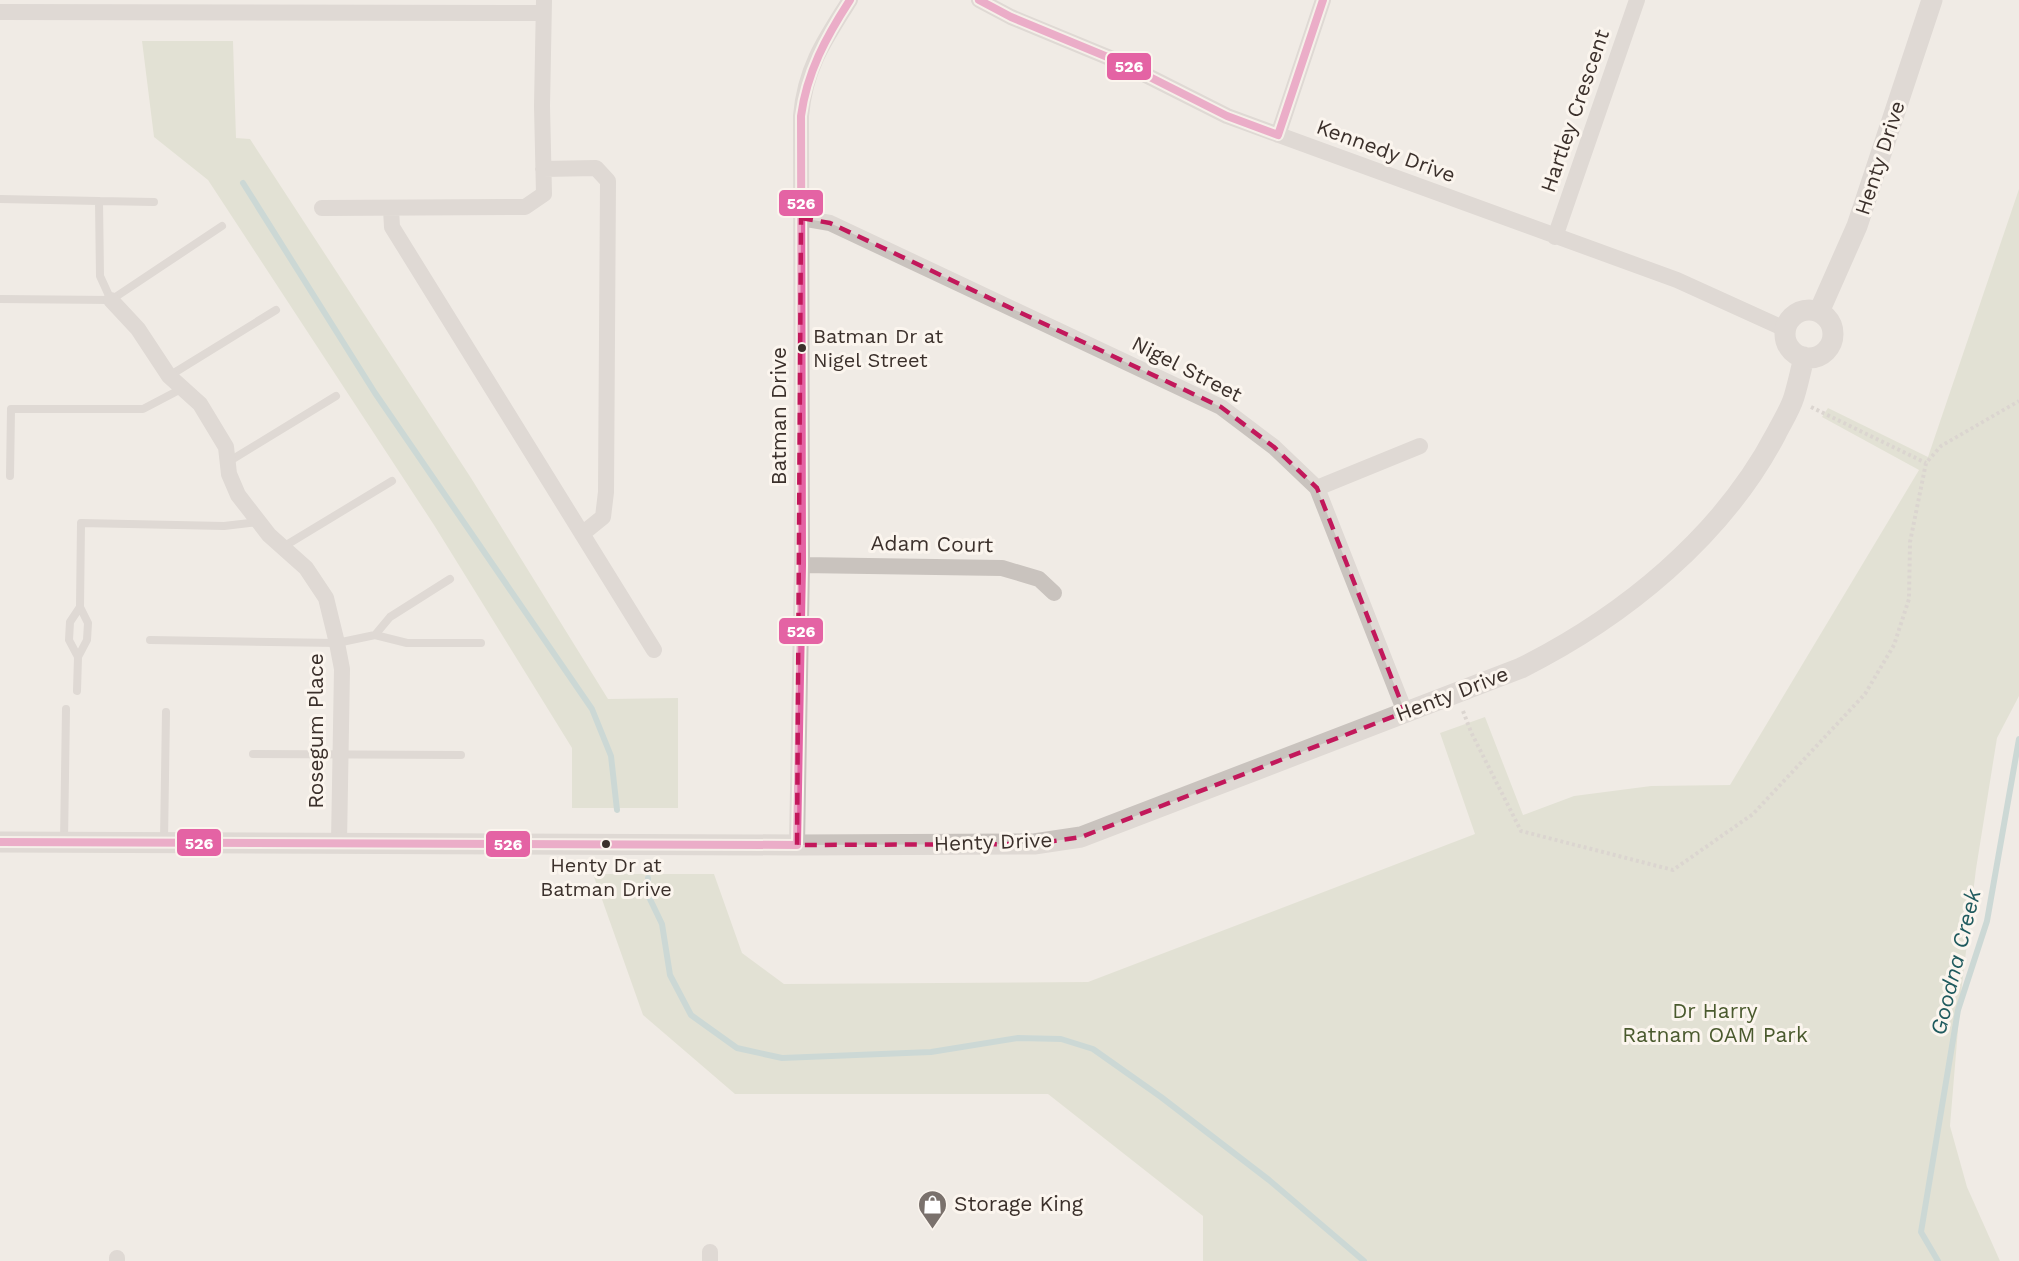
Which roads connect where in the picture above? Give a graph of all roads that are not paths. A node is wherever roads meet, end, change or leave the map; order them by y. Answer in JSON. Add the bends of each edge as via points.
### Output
{"nodes":[{"id":1,"x":850,"y":0,"type":"edge"},
{"id":2,"x":979,"y":0,"type":"edge"},
{"id":3,"x":1323,"y":0,"type":"edge"},
{"id":4,"x":1637,"y":0,"type":"edge"},
{"id":5,"x":1932,"y":0,"type":"edge"},
{"id":6,"x":132,"y":6,"type":"edge"},
{"id":7,"x":544,"y":6,"type":"edge"},
{"id":8,"x":320,"y":7,"type":"edge"},
{"id":9,"x":0,"y":12,"type":"edge"},
{"id":10,"x":1278,"y":135,"type":"junction"},
{"id":11,"x":543,"y":169,"type":"junction"},
{"id":12,"x":0,"y":199,"type":"edge"},
{"id":13,"x":99,"y":201,"type":"junction"},
{"id":14,"x":154,"y":202,"type":"dead end"},
{"id":15,"x":322,"y":208,"type":"dead end"},
{"id":16,"x":391,"y":209,"type":"junction"},
{"id":17,"x":801,"y":218,"type":"junction"},
{"id":18,"x":222,"y":226,"type":"dead end"},
{"id":19,"x":1555,"y":237,"type":"junction"},
{"id":20,"x":0,"y":299,"type":"edge"},
{"id":21,"x":111,"y":300,"type":"junction"},
{"id":22,"x":276,"y":310,"type":"dead end"},
{"id":23,"x":1819,"y":312,"type":"junction"},
{"id":24,"x":1785,"y":329,"type":"junction"},
{"id":25,"x":1804,"y":357,"type":"junction"},
{"id":26,"x":169,"y":376,"type":"junction"},
{"id":27,"x":184,"y":388,"type":"junction"},
{"id":28,"x":336,"y":396,"type":"dead end"},
{"id":29,"x":1420,"y":446,"type":"dead end"},
{"id":30,"x":227,"y":462,"type":"junction"},
{"id":31,"x":10,"y":476,"type":"dead end"},
{"id":32,"x":392,"y":481,"type":"dead end"},
{"id":33,"x":1317,"y":488,"type":"junction"},
{"id":34,"x":259,"y":522,"type":"junction"},
{"id":35,"x":582,"y":534,"type":"junction"},
{"id":36,"x":283,"y":547,"type":"junction"},
{"id":37,"x":802,"y":566,"type":"junction"},
{"id":38,"x":450,"y":579,"type":"dead end"},
{"id":39,"x":1054,"y":592,"type":"dead end"},
{"id":40,"x":80,"y":607,"type":"junction"},
{"id":41,"x":375,"y":635,"type":"junction"},
{"id":42,"x":150,"y":640,"type":"dead end"},
{"id":43,"x":338,"y":643,"type":"junction"},
{"id":44,"x":481,"y":643,"type":"dead end"},
{"id":45,"x":654,"y":650,"type":"dead end"},
{"id":46,"x":78,"y":657,"type":"junction"},
{"id":47,"x":77,"y":691,"type":"dead end"},
{"id":48,"x":66,"y":709,"type":"dead end"},
{"id":49,"x":166,"y":712,"type":"dead end"},
{"id":50,"x":1405,"y":712,"type":"junction"},
{"id":51,"x":253,"y":754,"type":"dead end"},
{"id":52,"x":340,"y":754,"type":"junction"},
{"id":53,"x":460,"y":755,"type":"dead end"},
{"id":54,"x":0,"y":842,"type":"edge"},
{"id":55,"x":64,"y":842,"type":"junction"},
{"id":56,"x":164,"y":842,"type":"junction"},
{"id":57,"x":339,"y":843,"type":"junction"},
{"id":58,"x":798,"y":845,"type":"junction"}],
"edges":[{"from":1,"to":17,"type":"street","name":"Batman Drive","via":[[820,47],[806,81],[801,116]]},
{"from":2,"to":10,"type":"street","name":"Kennedy Drive","via":[[1122,63],[1227,116]]},
{"from":3,"to":10,"type":"street"},
{"from":4,"to":19,"type":"street","name":"Hartley Crescent"},
{"from":5,"to":23,"type":"street","name":"Henty Drive","via":[[1857,226]]},
{"from":6,"to":8,"type":"street"},
{"from":6,"to":9,"type":"street"},
{"from":7,"to":8,"type":"street"},
{"from":7,"to":11,"type":"street"},
{"from":10,"to":19,"type":"street","name":"Kennedy Drive"},
{"from":11,"to":16,"type":"street","via":[[544,194],[525,207]]},
{"from":11,"to":35,"type":"street","via":[[596,168],[608,181],[606,492],[603,517]]},
{"from":12,"to":13,"type":"lane"},
{"from":13,"to":14,"type":"lane"},
{"from":13,"to":21,"type":"lane","via":[[100,276]]},
{"from":15,"to":16,"type":"street"},
{"from":16,"to":35,"type":"street","via":[[392,227]]},
{"from":17,"to":33,"type":"street","name":"Nigel Street","via":[[830,223],[1221,407],[1274,447]]},
{"from":17,"to":37,"type":"street","name":"Batman Drive"},
{"from":18,"to":21,"type":"lane"},
{"from":19,"to":24,"type":"street","name":"Kennedy Drive","via":[[1677,280]]},
{"from":20,"to":21,"type":"lane"},
{"from":21,"to":26,"type":"street","name":"Rosegum Place","via":[[138,329]]},
{"from":22,"to":26,"type":"lane"},
{"from":23,"to":24,"type":"street","via":[[1801,311]]},
{"from":23,"to":25,"type":"street","via":[[1829,320],[1833,338],[1822,354]]},
{"from":24,"to":25,"type":"street","via":[[1789,347]]},
{"from":25,"to":50,"type":"street","name":"Henty Drive","via":[[1794,399],[1761,463],[1686,553],[1627,604],[1560,648],[1521,668]]},
{"from":26,"to":27,"type":"street","name":"Rosegum Place"},
{"from":27,"to":30,"type":"street","name":"Rosegum Place","via":[[200,404],[225,447]]},
{"from":27,"to":31,"type":"lane","via":[[143,410],[11,409]]},
{"from":28,"to":30,"type":"lane"},
{"from":29,"to":33,"type":"street"},
{"from":30,"to":34,"type":"street","name":"Rosegum Place","via":[[238,495]]},
{"from":32,"to":36,"type":"lane"},
{"from":33,"to":50,"type":"street","name":"Nigel Street"},
{"from":34,"to":36,"type":"street","name":"Rosegum Place"},
{"from":34,"to":40,"type":"lane","via":[[224,526],[81,524]]},
{"from":35,"to":45,"type":"street"},
{"from":36,"to":43,"type":"street","name":"Rosegum Place","via":[[306,568],[326,598]]},
{"from":37,"to":39,"type":"street","name":"Adam Court","via":[[1002,568],[1039,579]]},
{"from":37,"to":58,"type":"street","name":"Batman Drive"},
{"from":38,"to":41,"type":"lane","via":[[390,617]]},
{"from":40,"to":46,"type":"lane","via":[[88,623],[87,640]]},
{"from":40,"to":46,"type":"lane","via":[[70,622],[69,640]]},
{"from":41,"to":43,"type":"lane"},
{"from":41,"to":44,"type":"lane","via":[[407,643]]},
{"from":42,"to":43,"type":"lane"},
{"from":43,"to":52,"type":"street","name":"Rosegum Place","via":[[342,669]]},
{"from":46,"to":47,"type":"lane"},
{"from":48,"to":55,"type":"lane"},
{"from":49,"to":56,"type":"lane"},
{"from":50,"to":58,"type":"street","name":"Henty Drive","via":[[1081,837],[1034,844]]},
{"from":51,"to":52,"type":"lane"},
{"from":52,"to":53,"type":"lane"},
{"from":52,"to":57,"type":"street","name":"Rosegum Place"},
{"from":54,"to":55,"type":"street","name":"Henty Drive"},
{"from":55,"to":56,"type":"street","name":"Henty Drive"},
{"from":56,"to":57,"type":"street","name":"Henty Drive"},
{"from":57,"to":58,"type":"street","name":"Henty Drive"}]}
